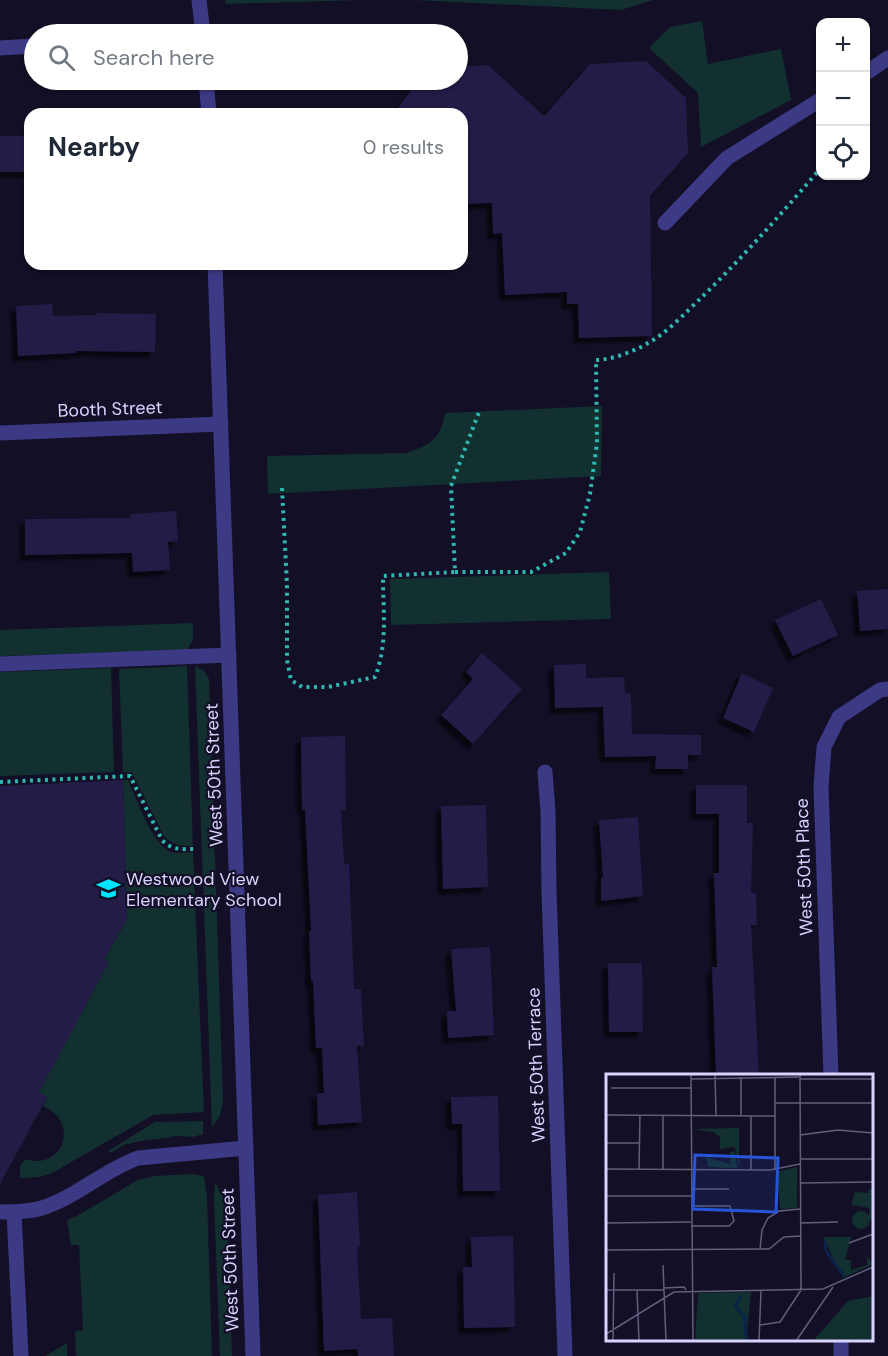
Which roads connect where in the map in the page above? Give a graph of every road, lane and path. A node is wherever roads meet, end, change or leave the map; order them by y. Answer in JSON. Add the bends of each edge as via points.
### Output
{"nodes":[{"id":1,"x":199,"y":0,"type":"edge"},
{"id":2,"x":202,"y":24,"type":"edge"},
{"id":3,"x":24,"y":47,"type":"edge"},
{"id":4,"x":0,"y":48,"type":"edge"},
{"id":5,"x":888,"y":58,"type":"edge"},
{"id":6,"x":867,"y":72,"type":"edge"},
{"id":7,"x":208,"y":90,"type":"edge"},
{"id":8,"x":816,"y":102,"type":"edge"},
{"id":9,"x":209,"y":108,"type":"edge"},
{"id":10,"x":816,"y":174,"type":"edge"},
{"id":11,"x":664,"y":223,"type":"dead end"},
{"id":12,"x":215,"y":270,"type":"edge"},
{"id":13,"x":479,"y":412,"type":"dead end"},
{"id":14,"x":221,"y":424,"type":"junction"},
{"id":15,"x":0,"y":433,"type":"edge"},
{"id":16,"x":282,"y":488,"type":"dead end"},
{"id":17,"x":455,"y":572,"type":"junction"},
{"id":18,"x":230,"y":655,"type":"junction"},
{"id":19,"x":0,"y":664,"type":"edge"},
{"id":20,"x":888,"y":689,"type":"edge"},
{"id":21,"x":545,"y":772,"type":"dead end"},
{"id":22,"x":0,"y":782,"type":"edge"},
{"id":23,"x":197,"y":849,"type":"dead end"},
{"id":24,"x":831,"y":1074,"type":"edge"},
{"id":25,"x":246,"y":1148,"type":"junction"},
{"id":26,"x":7,"y":1212,"type":"edge"},
{"id":27,"x":21,"y":1356,"type":"edge"},
{"id":28,"x":253,"y":1356,"type":"edge"},
{"id":29,"x":565,"y":1356,"type":"edge"}],
"edges":[{"from":1,"to":2,"type":"street"},
{"from":3,"to":4,"type":"street"},
{"from":5,"to":6,"type":"street"},
{"from":7,"to":9,"type":"street"},
{"from":8,"to":11,"type":"street","via":[[727,158]]},
{"from":10,"to":17,"type":"path","via":[[750,249],[678,320],[649,343],[607,360],[596,360],[597,442],[593,476],[580,532],[566,553],[531,572]]},
{"from":12,"to":14,"type":"street","name":"West 50th Street"},
{"from":13,"to":17,"type":"path","via":[[451,486]]},
{"from":14,"to":15,"type":"street","name":"Booth Street"},
{"from":14,"to":18,"type":"street","name":"West 50th Street"},
{"from":16,"to":17,"type":"path","via":[[287,660],[291,680],[302,687],[328,687],[375,677],[384,642],[383,576]]},
{"from":18,"to":19,"type":"street"},
{"from":18,"to":25,"type":"street","name":"West 50th Street"},
{"from":20,"to":24,"type":"street","name":"West 50th Place","via":[[880,690],[839,717],[824,747],[821,787]]},
{"from":21,"to":29,"type":"street","name":"West 50th Terrace"},
{"from":22,"to":23,"type":"path","via":[[130,776],[162,840],[172,848]]},
{"from":25,"to":26,"type":"street","via":[[138,1158],[52,1205],[33,1211]]},
{"from":25,"to":28,"type":"street","name":"West 50th Street"},
{"from":26,"to":27,"type":"street"}]}
